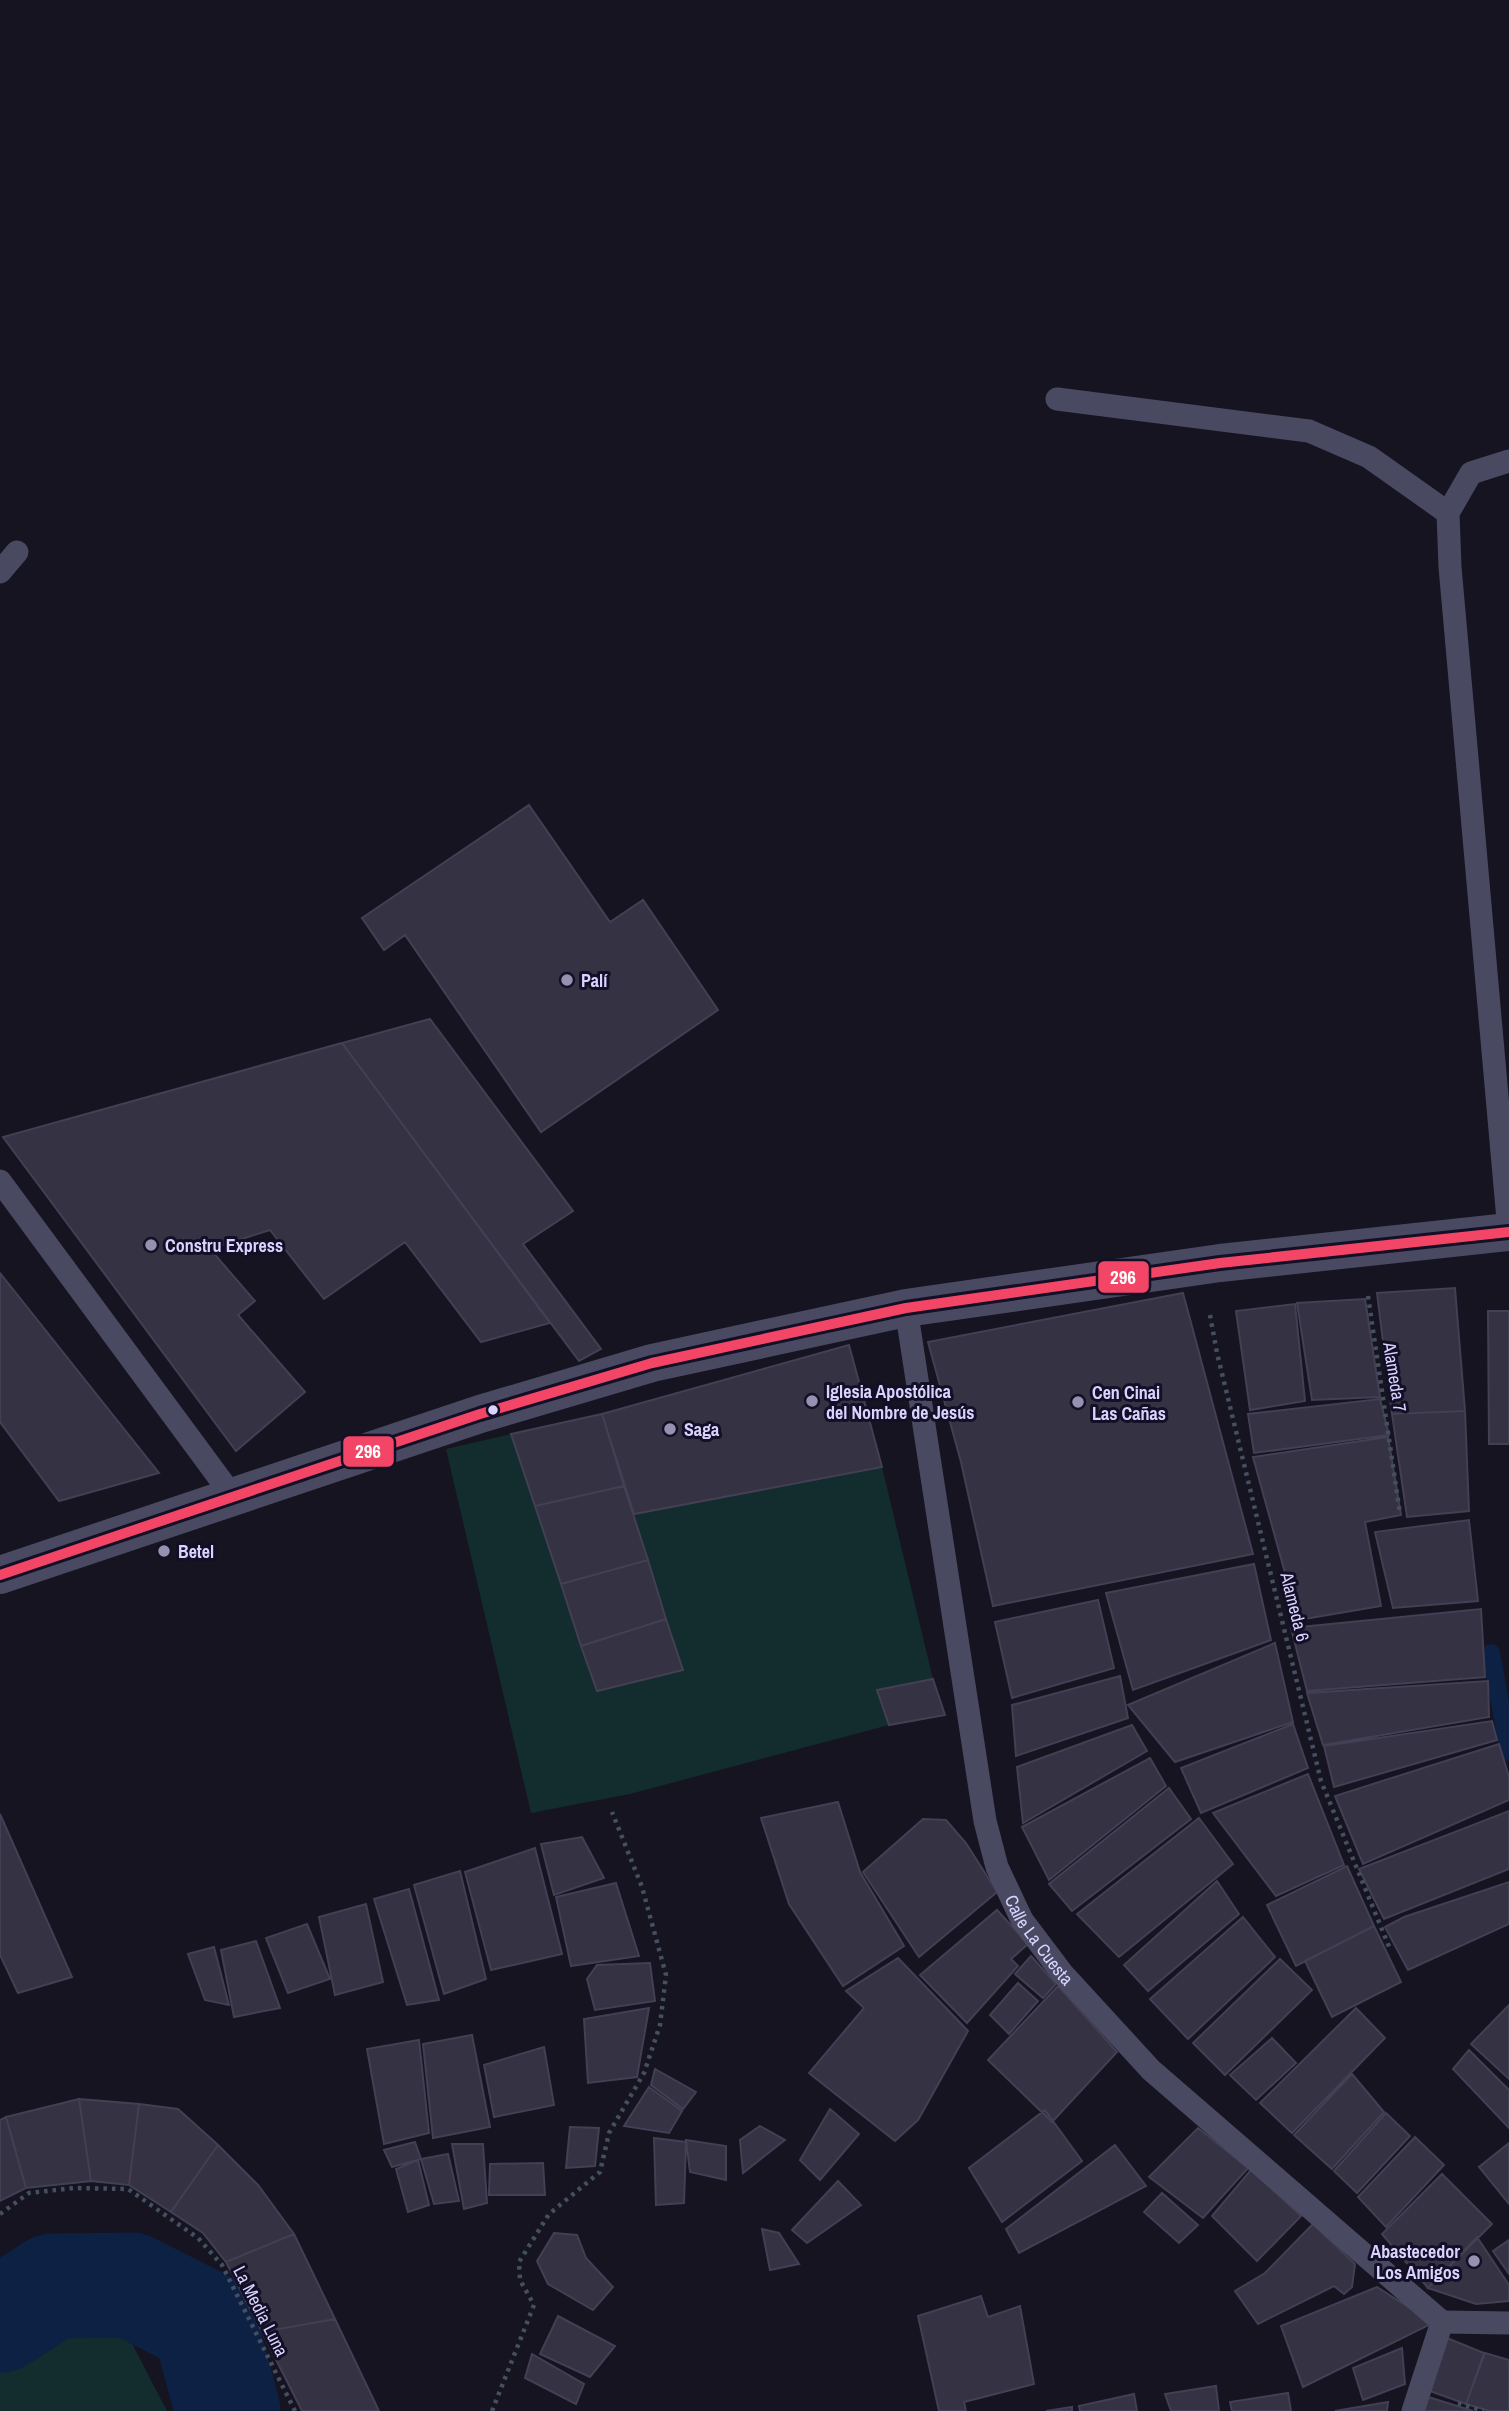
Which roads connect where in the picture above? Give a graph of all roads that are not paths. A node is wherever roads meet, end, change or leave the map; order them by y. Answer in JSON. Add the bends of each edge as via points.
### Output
{"nodes":[{"id":1,"x":1057,"y":399,"type":"dead end"},
{"id":2,"x":1509,"y":461,"type":"edge"},
{"id":3,"x":1448,"y":513,"type":"junction"},
{"id":4,"x":18,"y":552,"type":"dead end"},
{"id":5,"x":0,"y":572,"type":"edge"},
{"id":6,"x":0,"y":1181,"type":"edge"},
{"id":7,"x":1509,"y":1231,"type":"edge"},
{"id":8,"x":906,"y":1308,"type":"junction"},
{"id":9,"x":234,"y":1498,"type":"junction"},
{"id":10,"x":0,"y":1575,"type":"edge"},
{"id":11,"x":1442,"y":2322,"type":"junction"},
{"id":12,"x":1509,"y":2323,"type":"edge"},
{"id":13,"x":1413,"y":2411,"type":"edge"}],
"edges":[{"from":1,"to":3,"type":"lane","via":[[1309,430],[1370,457]]},
{"from":2,"to":3,"type":"lane","via":[[1471,473]]},
{"from":3,"to":7,"type":"lane"},
{"from":4,"to":5,"type":"lane"},
{"from":6,"to":9,"type":"lane"},
{"from":7,"to":8,"type":"street","via":[[1220,1263]]},
{"from":8,"to":9,"type":"street","via":[[652,1363],[480,1414]]},
{"from":8,"to":11,"type":"lane","name":"Calle La Cuesta","via":[[985,1821],[997,1867],[1022,1920],[1062,1973],[1151,2070]]},
{"from":9,"to":10,"type":"street"},
{"from":11,"to":12,"type":"lane"},
{"from":11,"to":13,"type":"lane"}]}
